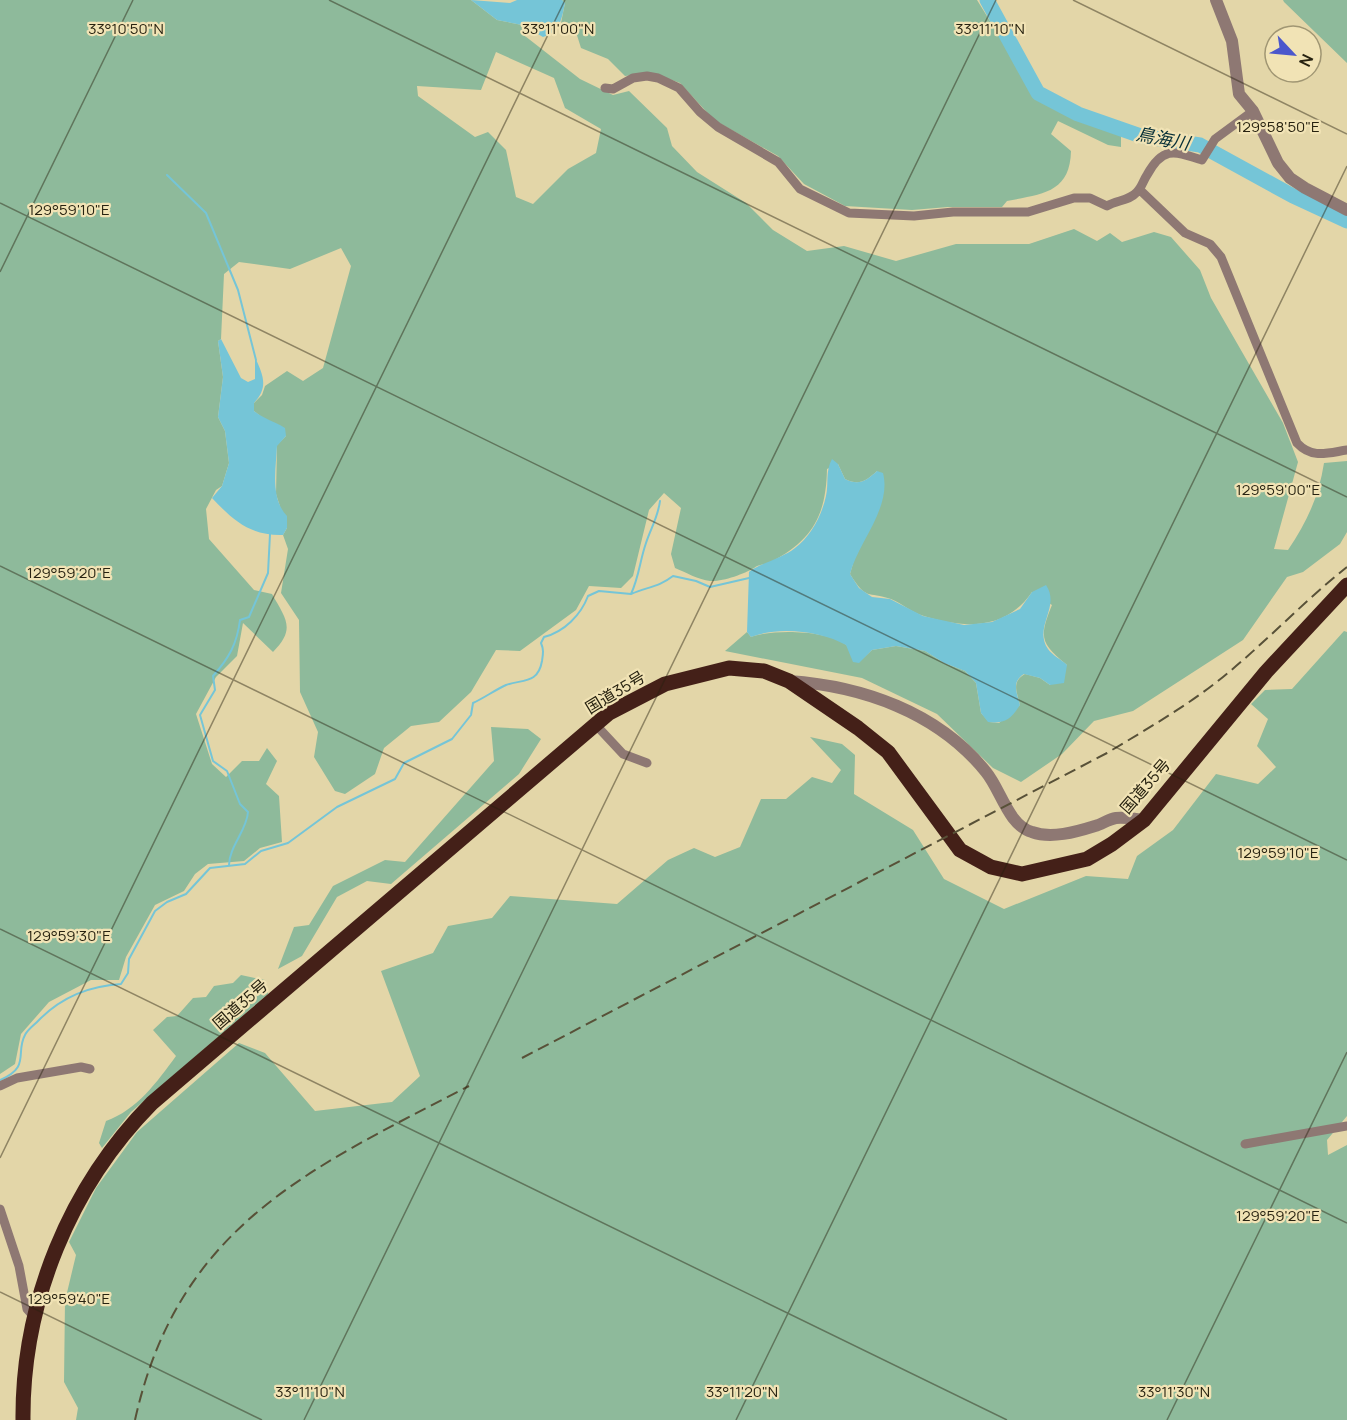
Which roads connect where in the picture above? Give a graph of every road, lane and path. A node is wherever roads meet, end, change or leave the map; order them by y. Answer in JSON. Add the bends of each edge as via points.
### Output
{"nodes":[{"id":1,"x":1216,"y":0,"type":"edge"},
{"id":2,"x":605,"y":88,"type":"dead end"},
{"id":3,"x":1254,"y":111,"type":"junction"},
{"id":4,"x":1140,"y":189,"type":"junction"},
{"id":5,"x":1347,"y":210,"type":"edge"},
{"id":6,"x":1347,"y":450,"type":"edge"},
{"id":7,"x":1347,"y":585,"type":"edge"},
{"id":8,"x":789,"y":681,"type":"junction"},
{"id":9,"x":595,"y":724,"type":"junction"},
{"id":10,"x":647,"y":763,"type":"dead end"},
{"id":11,"x":1144,"y":820,"type":"junction"},
{"id":12,"x":90,"y":1069,"type":"dead end"},
{"id":13,"x":0,"y":1086,"type":"edge"},
{"id":14,"x":1347,"y":1126,"type":"edge"},
{"id":15,"x":1245,"y":1144,"type":"dead end"},
{"id":16,"x":0,"y":1209,"type":"edge"},
{"id":17,"x":35,"y":1318,"type":"junction"},
{"id":18,"x":23,"y":1420,"type":"edge"}],
"edges":[{"from":1,"to":3,"type":"street","via":[[1232,41],[1239,94]]},
{"from":2,"to":4,"type":"street","via":[[613,89],[633,78],[647,76],[679,88],[718,127],[778,162],[800,189],[849,213],[914,216],[1028,212],[1074,198],[1090,198],[1107,206]]},
{"from":3,"to":4,"type":"street","via":[[1215,139],[1202,160],[1166,153],[1154,163]]},
{"from":3,"to":5,"type":"street","via":[[1268,146],[1290,178]]},
{"from":4,"to":6,"type":"street","via":[[1185,233],[1210,244],[1221,257],[1297,443],[1313,455]]},
{"from":7,"to":11,"type":"highway","name":"国道35号","via":[[1266,672]]},
{"from":8,"to":9,"type":"highway","name":"国道35号","via":[[764,671],[729,668],[697,675],[655,688]]},
{"from":8,"to":11,"type":"street","via":[[822,683],[870,694],[915,714],[945,734],[986,771],[1016,820],[1031,832],[1066,833],[1115,818]]},
{"from":8,"to":11,"type":"highway","name":"国道35号","via":[[888,752],[960,850],[992,867],[1022,874],[1087,859]]},
{"from":9,"to":10,"type":"street","via":[[623,754]]},
{"from":9,"to":17,"type":"highway","name":"国道35号","via":[[132,1124],[89,1180],[72,1212],[49,1267]]},
{"from":12,"to":13,"type":"street","via":[[81,1067],[17,1078]]},
{"from":14,"to":15,"type":"street"},
{"from":16,"to":17,"type":"street","via":[[19,1266],[27,1309]]},
{"from":17,"to":18,"type":"highway","name":"国道35号","via":[[26,1368]]}]}
